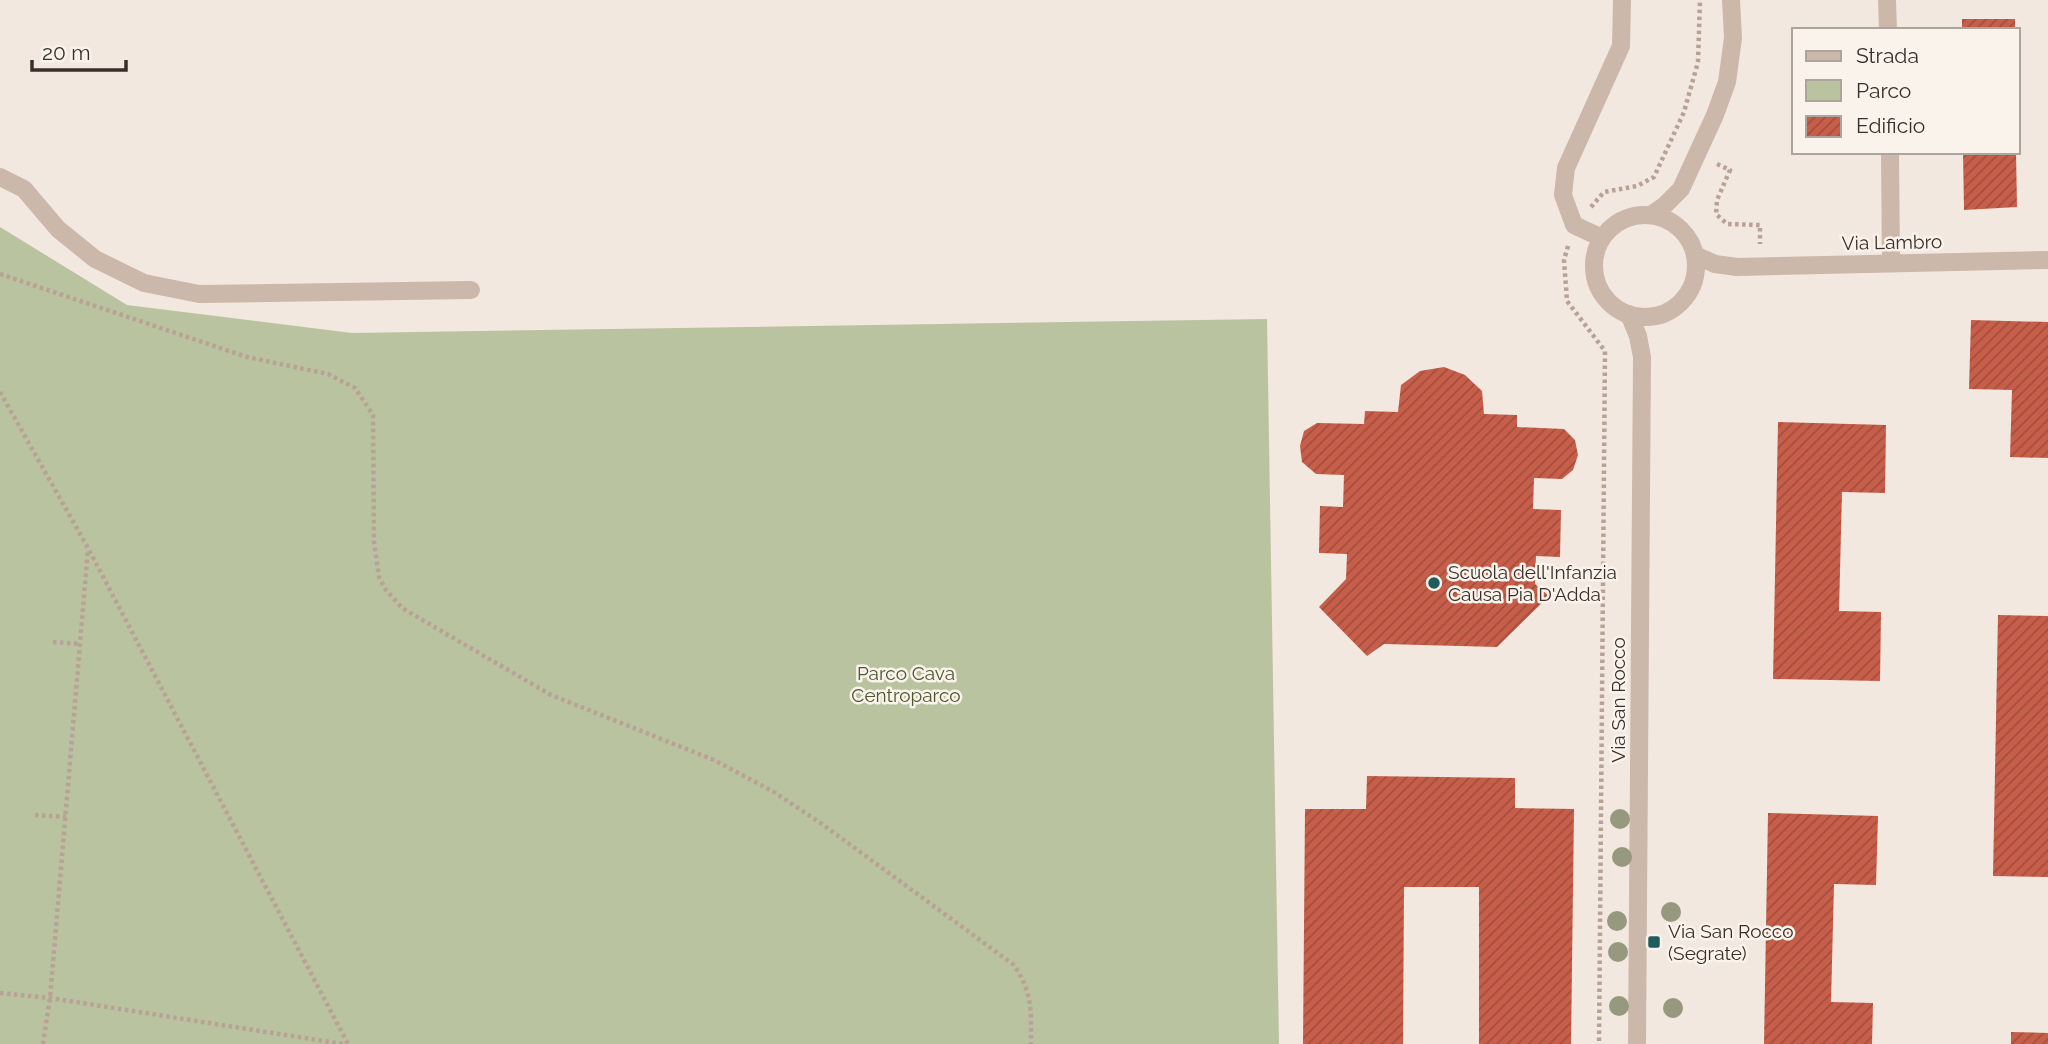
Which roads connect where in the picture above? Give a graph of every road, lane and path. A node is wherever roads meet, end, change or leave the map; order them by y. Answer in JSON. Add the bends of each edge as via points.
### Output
{"nodes":[{"id":1,"x":1622,"y":0,"type":"edge"},
{"id":2,"x":1700,"y":0,"type":"edge"},
{"id":3,"x":1731,"y":0,"type":"edge"},
{"id":4,"x":1887,"y":0,"type":"edge"},
{"id":5,"x":1888,"y":28,"type":"edge"},
{"id":6,"x":1890,"y":154,"type":"edge"},
{"id":7,"x":1697,"y":155,"type":"junction"},
{"id":8,"x":0,"y":177,"type":"edge"},
{"id":9,"x":1681,"y":189,"type":"junction"},
{"id":10,"x":1651,"y":215,"type":"junction"},
{"id":11,"x":1574,"y":225,"type":"junction"},
{"id":12,"x":1684,"y":233,"type":"junction"},
{"id":13,"x":1602,"y":238,"type":"junction"},
{"id":14,"x":1695,"y":255,"type":"junction"},
{"id":15,"x":2048,"y":260,"type":"edge"},
{"id":16,"x":1891,"y":263,"type":"junction"},
{"id":17,"x":1760,"y":266,"type":"junction"},
{"id":18,"x":1737,"y":267,"type":"junction"},
{"id":19,"x":0,"y":274,"type":"edge"},
{"id":20,"x":1691,"y":286,"type":"junction"},
{"id":21,"x":471,"y":290,"type":"dead end"},
{"id":22,"x":1629,"y":314,"type":"junction"},
{"id":23,"x":1657,"y":315,"type":"junction"},
{"id":24,"x":1642,"y":357,"type":"junction"},
{"id":25,"x":0,"y":392,"type":"edge"},
{"id":26,"x":88,"y":548,"type":"junction"},
{"id":27,"x":53,"y":642,"type":"dead end"},
{"id":28,"x":80,"y":644,"type":"junction"},
{"id":29,"x":35,"y":815,"type":"dead end"},
{"id":30,"x":66,"y":817,"type":"junction"},
{"id":31,"x":0,"y":993,"type":"edge"},
{"id":32,"x":50,"y":998,"type":"junction"},
{"id":33,"x":43,"y":1042,"type":"edge"},
{"id":34,"x":346,"y":1044,"type":"edge"},
{"id":35,"x":1031,"y":1044,"type":"edge"},
{"id":36,"x":1599,"y":1044,"type":"edge"},
{"id":37,"x":1637,"y":1044,"type":"edge"}],
"edges":[{"from":1,"to":11,"type":"street","via":[[1621,46],[1566,168],[1563,195]]},
{"from":2,"to":11,"type":"path","via":[[1698,62],[1684,112],[1654,177],[1637,186],[1604,192]]},
{"from":3,"to":7,"type":"street","via":[[1733,38],[1727,82]]},
{"from":4,"to":5,"type":"street"},
{"from":6,"to":16,"type":"street"},
{"from":7,"to":9,"type":"street"},
{"from":7,"to":17,"type":"path","via":[[1730,170],[1716,214],[1727,223],[1760,225]]},
{"from":8,"to":21,"type":"street","via":[[24,189],[58,229],[96,259],[144,283],[200,294]]},
{"from":9,"to":10,"type":"street"},
{"from":9,"to":12,"type":"street"},
{"from":10,"to":12,"type":"street"},
{"from":10,"to":13,"type":"street","via":[[1618,223]]},
{"from":11,"to":13,"type":"street"},
{"from":11,"to":36,"type":"path","via":[[1564,260],[1567,301],[1605,351]]},
{"from":12,"to":14,"type":"street"},
{"from":13,"to":22,"type":"street","via":[[1594,262],[1596,282],[1608,301]]},
{"from":14,"to":18,"type":"street","name":"Via Lambro"},
{"from":14,"to":20,"type":"street"},
{"from":15,"to":16,"type":"street","name":"Via Lambro"},
{"from":16,"to":17,"type":"street","name":"Via Lambro"},
{"from":17,"to":18,"type":"street","name":"Via Lambro"},
{"from":18,"to":20,"type":"street","name":"Via Lambro"},
{"from":19,"to":35,"type":"path","via":[[247,357],[328,374],[355,388],[373,415],[374,542],[379,577],[402,608],[551,695],[714,760],[801,809],[1014,965],[1031,1000]]},
{"from":20,"to":23,"type":"street","via":[[1683,300]]},
{"from":22,"to":23,"type":"street"},
{"from":22,"to":24,"type":"street","name":"Via San Rocco"},
{"from":23,"to":24,"type":"street","name":"Via San Rocco"},
{"from":24,"to":37,"type":"street","name":"Via San Rocco"},
{"from":25,"to":26,"type":"path"},
{"from":26,"to":28,"type":"path"},
{"from":26,"to":34,"type":"path"},
{"from":27,"to":28,"type":"path"},
{"from":28,"to":30,"type":"path"},
{"from":29,"to":30,"type":"path"},
{"from":30,"to":32,"type":"path"},
{"from":31,"to":32,"type":"path"},
{"from":32,"to":33,"type":"path"},
{"from":32,"to":34,"type":"path"}]}
